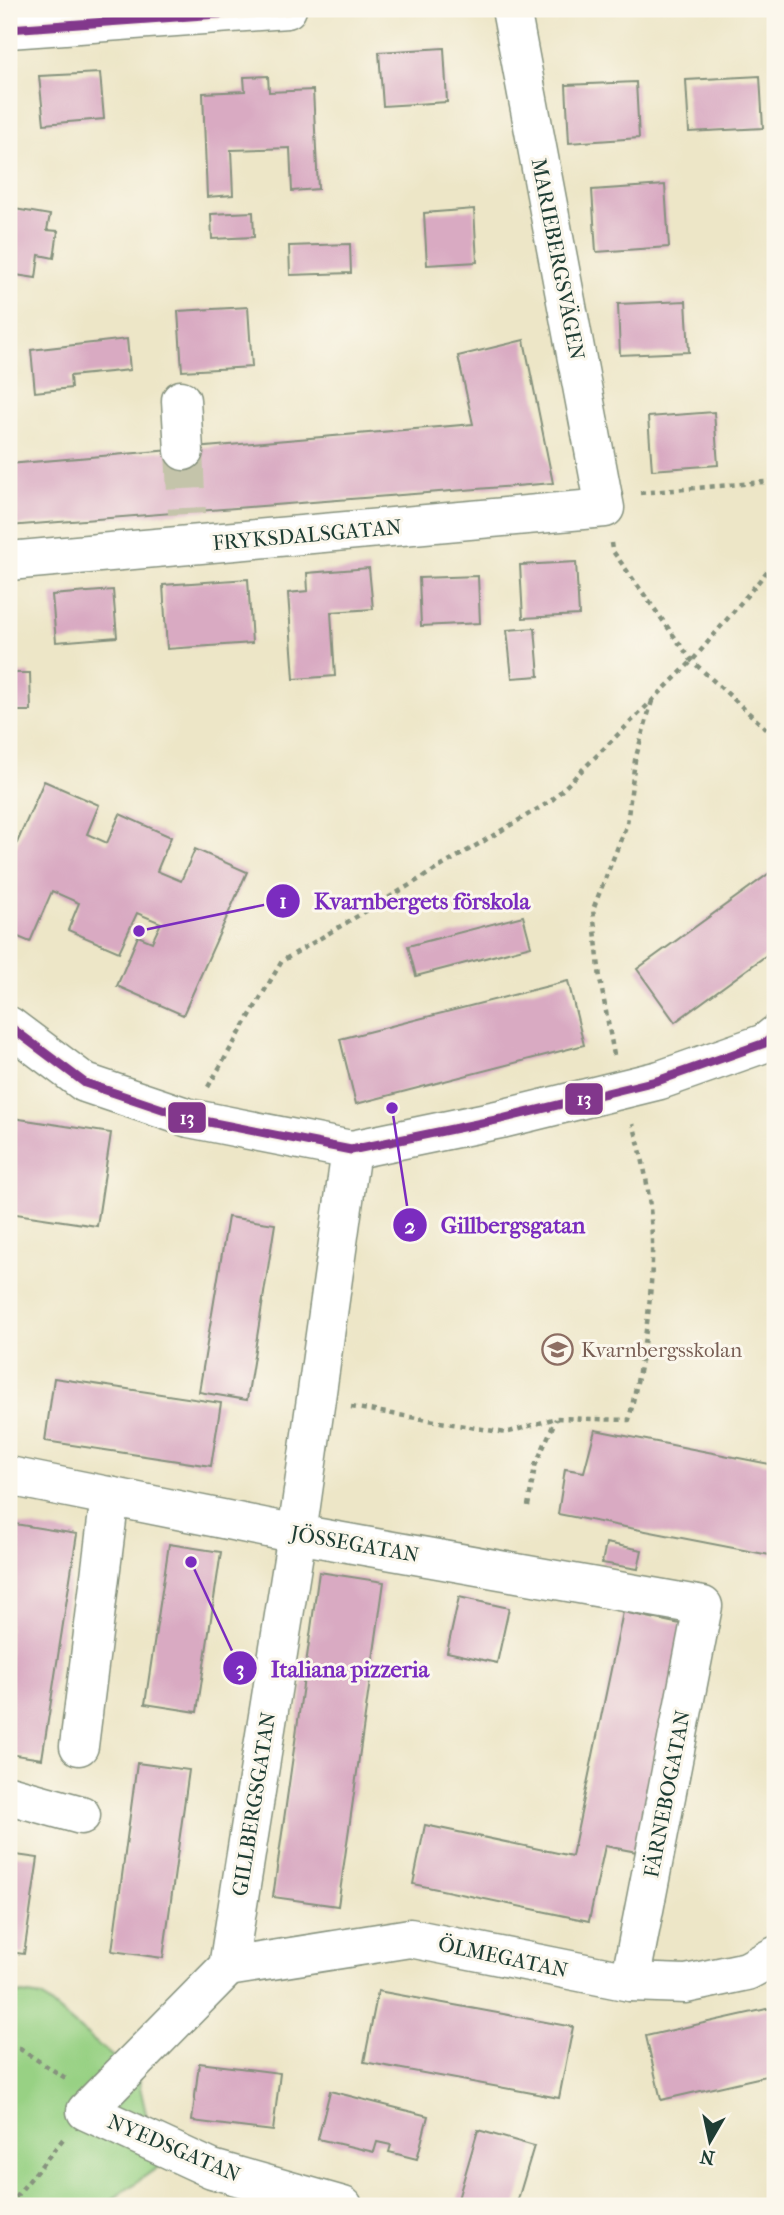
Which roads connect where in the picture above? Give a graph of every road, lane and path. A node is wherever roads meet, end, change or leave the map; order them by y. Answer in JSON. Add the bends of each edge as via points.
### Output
{"nodes":[{"id":1,"x":288,"y":9,"type":"edge"},
{"id":2,"x":511,"y":9,"type":"edge"},
{"id":3,"x":9,"y":29,"type":"edge"},
{"id":4,"x":181,"y":400,"type":"dead end"},
{"id":5,"x":184,"y":451,"type":"tunnel mouth"},
{"id":6,"x":775,"y":481,"type":"edge"},
{"id":7,"x":605,"y":508,"type":"junction"},
{"id":8,"x":9,"y":561,"type":"edge"},
{"id":9,"x":775,"y":562,"type":"edge"},
{"id":10,"x":692,"y":661,"type":"junction"},
{"id":11,"x":652,"y":701,"type":"junction"},
{"id":12,"x":775,"y":737,"type":"edge"},
{"id":13,"x":10,"y":1031,"type":"edge"},
{"id":14,"x":775,"y":1035,"type":"edge"},
{"id":15,"x":623,"y":1089,"type":"junction"},
{"id":16,"x":190,"y":1118,"type":"junction"},
{"id":17,"x":351,"y":1150,"type":"junction"},
{"id":18,"x":315,"y":1402,"type":"junction"},
{"id":19,"x":556,"y":1418,"type":"junction"},
{"id":20,"x":9,"y":1476,"type":"edge"},
{"id":21,"x":110,"y":1496,"type":"junction"},
{"id":22,"x":528,"y":1506,"type":"dead end"},
{"id":23,"x":297,"y":1534,"type":"junction"},
{"id":24,"x":703,"y":1606,"type":"joint"},
{"id":25,"x":79,"y":1746,"type":"dead end"},
{"id":26,"x":9,"y":1796,"type":"edge"},
{"id":27,"x":81,"y":1815,"type":"dead end"},
{"id":28,"x":775,"y":1956,"type":"edge"},
{"id":29,"x":228,"y":1967,"type":"junction"},
{"id":30,"x":630,"y":1982,"type":"junction"},
{"id":31,"x":9,"y":2047,"type":"edge"},
{"id":32,"x":92,"y":2104,"type":"junction"},
{"id":33,"x":9,"y":2205,"type":"edge"},
{"id":34,"x":343,"y":2206,"type":"edge"}],
"edges":[{"from":1,"to":3,"type":"street"},
{"from":2,"to":7,"type":"street","name":"MARIEBERGSVÄGEN"},
{"from":4,"to":5,"type":"street"},
{"from":6,"to":7,"type":"path","via":[[625,494]]},
{"from":7,"to":8,"type":"street","name":"FRYKSDALSGATAN","via":[[188,529]]},
{"from":7,"to":10,"type":"path","via":[[612,551]]},
{"from":9,"to":10,"type":"path"},
{"from":10,"to":11,"type":"path"},
{"from":10,"to":12,"type":"path"},
{"from":11,"to":15,"type":"path","via":[[635,760],[627,824],[593,909],[600,979]]},
{"from":11,"to":16,"type":"path","via":[[551,801],[282,961]]},
{"from":13,"to":16,"type":"street","via":[[85,1083]]},
{"from":14,"to":15,"type":"street","via":[[765,1043]]},
{"from":15,"to":17,"type":"street"},
{"from":15,"to":19,"type":"path","via":[[651,1201],[654,1268],[641,1365],[629,1420]]},
{"from":16,"to":17,"type":"street"},
{"from":17,"to":18,"type":"street","name":"GILLBERGSGATAN"},
{"from":18,"to":19,"type":"path","via":[[506,1433]]},
{"from":18,"to":23,"type":"street","name":"GILLBERGSGATAN"},
{"from":19,"to":22,"type":"path","via":[[536,1466]]},
{"from":20,"to":21,"type":"street","name":"JÖSSEGATAN"},
{"from":21,"to":23,"type":"street","name":"JÖSSEGATAN"},
{"from":21,"to":25,"type":"street"},
{"from":23,"to":24,"type":"street","name":"JÖSSEGATAN"},
{"from":23,"to":29,"type":"street","name":"GILLBERGSGATAN"},
{"from":24,"to":30,"type":"street","name":"FÄRNEBOGATAN"},
{"from":26,"to":27,"type":"street"},
{"from":28,"to":30,"type":"street","name":"ÖLMEGATAN","via":[[747,1971],[686,1984]]},
{"from":29,"to":30,"type":"street","name":"ÖLMEGATAN","via":[[410,1938]]},
{"from":29,"to":32,"type":"street"},
{"from":31,"to":32,"type":"path","via":[[20,2049]]},
{"from":32,"to":33,"type":"path"},
{"from":32,"to":34,"type":"street","name":"NYEDSGATAN","via":[[212,2169]]}]}
